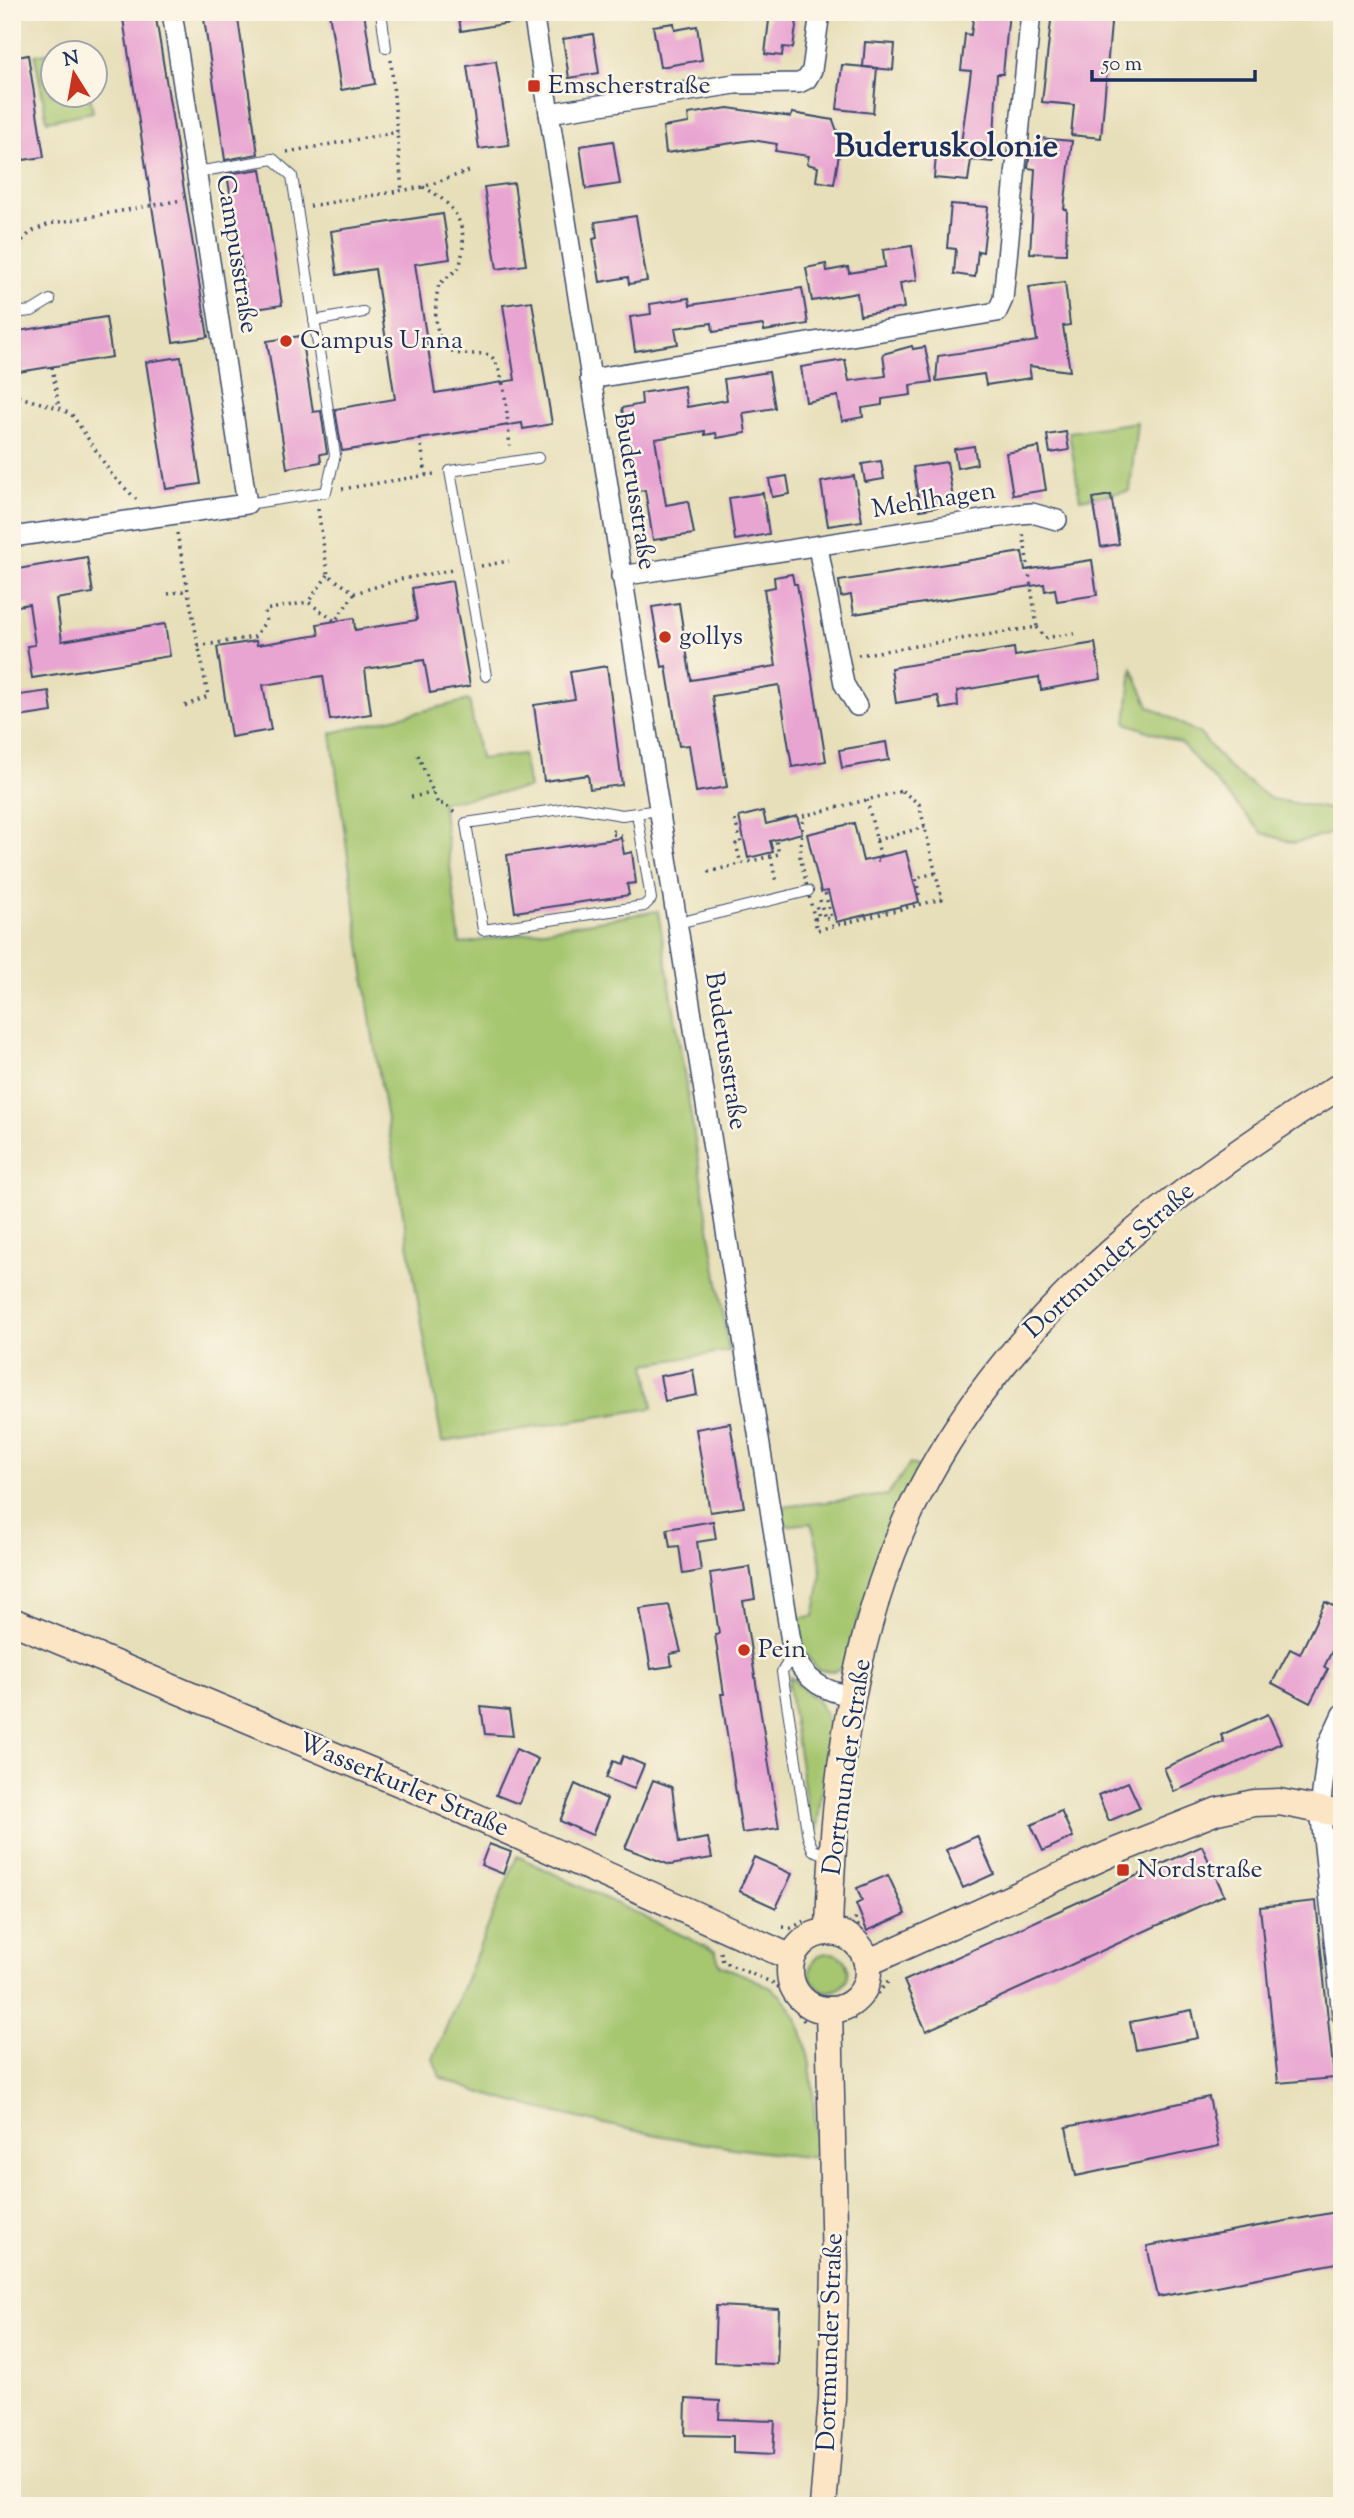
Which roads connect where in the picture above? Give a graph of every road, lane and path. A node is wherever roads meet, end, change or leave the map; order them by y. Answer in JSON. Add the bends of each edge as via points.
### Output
{"nodes":[{"id":1,"x":172,"y":12,"type":"edge"},
{"id":2,"x":381,"y":12,"type":"edge"},
{"id":3,"x":533,"y":12,"type":"edge"},
{"id":4,"x":820,"y":12,"type":"edge"},
{"id":5,"x":1031,"y":12,"type":"edge"},
{"id":6,"x":386,"y":48,"type":"joint"},
{"id":7,"x":549,"y":113,"type":"junction"},
{"id":8,"x":398,"y":132,"type":"junction"},
{"id":9,"x":273,"y":159,"type":"junction"},
{"id":10,"x":471,"y":170,"type":"dead end"},
{"id":11,"x":197,"y":172,"type":"junction"},
{"id":12,"x":423,"y":187,"type":"junction"},
{"id":13,"x":402,"y":191,"type":"junction"},
{"id":14,"x":201,"y":197,"type":"junction"},
{"id":15,"x":297,"y":208,"type":"junction"},
{"id":16,"x":12,"y":250,"type":"edge"},
{"id":17,"x":51,"y":300,"type":"dead end"},
{"id":18,"x":363,"y":312,"type":"dead end"},
{"id":19,"x":12,"y":313,"type":"edge"},
{"id":20,"x":314,"y":321,"type":"junction"},
{"id":21,"x":52,"y":367,"type":"dead end"},
{"id":22,"x":590,"y":379,"type":"junction"},
{"id":23,"x":12,"y":394,"type":"edge"},
{"id":24,"x":59,"y":408,"type":"junction"},
{"id":25,"x":420,"y":439,"type":"dead end"},
{"id":26,"x":538,"y":458,"type":"dead end"},
{"id":27,"x":512,"y":462,"type":"junction"},
{"id":28,"x":450,"y":471,"type":"junction"},
{"id":29,"x":426,"y":475,"type":"junction"},
{"id":30,"x":321,"y":493,"type":"junction"},
{"id":31,"x":247,"y":504,"type":"junction"},
{"id":32,"x":174,"y":514,"type":"junction"},
{"id":33,"x":1020,"y":514,"type":"junction"},
{"id":34,"x":144,"y":518,"type":"junction"},
{"id":35,"x":1057,"y":520,"type":"dead end"},
{"id":36,"x":12,"y":537,"type":"edge"},
{"id":37,"x":818,"y":547,"type":"junction"},
{"id":38,"x":509,"y":561,"type":"dead end"},
{"id":39,"x":467,"y":568,"type":"junction"},
{"id":40,"x":328,"y":575,"type":"junction"},
{"id":41,"x":621,"y":576,"type":"junction"},
{"id":42,"x":188,"y":590,"type":"junction"},
{"id":43,"x":168,"y":593,"type":"dead end"},
{"id":44,"x":355,"y":593,"type":"junction"},
{"id":45,"x":308,"y":602,"type":"junction"},
{"id":46,"x":1037,"y":627,"type":"junction"},
{"id":47,"x":1078,"y":633,"type":"dead end"},
{"id":48,"x":198,"y":646,"type":"junction"},
{"id":49,"x":839,"y":658,"type":"junction"},
{"id":50,"x":486,"y":676,"type":"dead end"},
{"id":51,"x":857,"y":706,"type":"dead end"},
{"id":52,"x":182,"y":707,"type":"dead end"},
{"id":53,"x":418,"y":755,"type":"dead end"},
{"id":54,"x":434,"y":793,"type":"junction"},
{"id":55,"x":411,"y":797,"type":"dead end"},
{"id":56,"x":867,"y":800,"type":"junction"},
{"id":57,"x":659,"y":810,"type":"junction"},
{"id":58,"x":637,"y":813,"type":"junction"},
{"id":59,"x":735,"y":820,"type":"dead end"},
{"id":60,"x":467,"y":823,"type":"junction"},
{"id":61,"x":639,"y":826,"type":"junction"},
{"id":62,"x":925,"y":827,"type":"junction"},
{"id":63,"x":776,"y":840,"type":"dead end"},
{"id":64,"x":876,"y":840,"type":"junction"},
{"id":65,"x":625,"y":846,"type":"dead end"},
{"id":66,"x":771,"y":857,"type":"junction"},
{"id":67,"x":873,"y":862,"type":"dead end"},
{"id":68,"x":741,"y":864,"type":"junction"},
{"id":69,"x":708,"y":872,"type":"dead end"},
{"id":70,"x":936,"y":873,"type":"junction"},
{"id":71,"x":808,"y":891,"type":"junction"},
{"id":72,"x":825,"y":892,"type":"dead end"},
{"id":73,"x":919,"y":895,"type":"dead end"},
{"id":74,"x":780,"y":898,"type":"junction"},
{"id":75,"x":815,"y":919,"type":"junction"},
{"id":76,"x":678,"y":923,"type":"junction"},
{"id":77,"x":1342,"y":1085,"type":"edge"},
{"id":78,"x":12,"y":1621,"type":"edge"},
{"id":79,"x":793,"y":1654,"type":"junction"},
{"id":80,"x":853,"y":1696,"type":"junction"},
{"id":81,"x":1342,"y":1714,"type":"edge"},
{"id":82,"x":1331,"y":1811,"type":"edge"},
{"id":83,"x":834,"y":1858,"type":"junction"},
{"id":84,"x":853,"y":1911,"type":"dead end"},
{"id":85,"x":819,"y":1924,"type":"junction"},
{"id":86,"x":780,"y":1927,"type":"dead end"},
{"id":87,"x":877,"y":1937,"type":"dead end"},
{"id":88,"x":720,"y":1951,"type":"dead end"},
{"id":89,"x":792,"y":1958,"type":"junction"},
{"id":90,"x":867,"y":1962,"type":"junction"},
{"id":91,"x":898,"y":1977,"type":"dead end"},
{"id":92,"x":1342,"y":2015,"type":"edge"},
{"id":93,"x":839,"y":2017,"type":"junction"},
{"id":94,"x":807,"y":2031,"type":"dead end"},
{"id":95,"x":823,"y":2506,"type":"edge"}],
"edges":[{"from":1,"to":11,"type":"street","name":"Campusstraße"},
{"from":2,"to":6,"type":"lane"},
{"from":3,"to":7,"type":"street","name":"Buderusstraße"},
{"from":4,"to":7,"type":"street","via":[[812,70],[799,83],[735,84]]},
{"from":5,"to":22,"type":"street","name":"Buderusstraße","via":[[1003,299],[996,313]]},
{"from":6,"to":8,"type":"path","via":[[391,54]]},
{"from":7,"to":22,"type":"street","name":"Buderusstraße"},
{"from":8,"to":9,"type":"path","via":[[282,153]]},
{"from":8,"to":13,"type":"path"},
{"from":9,"to":11,"type":"lane"},
{"from":9,"to":15,"type":"lane","via":[[292,176]]},
{"from":10,"to":12,"type":"path"},
{"from":11,"to":14,"type":"street","name":"Campusstraße"},
{"from":12,"to":13,"type":"path"},
{"from":12,"to":27,"type":"path","via":[[443,198],[463,226],[459,268],[439,284],[435,321],[450,350],[490,355],[495,360]]},
{"from":13,"to":15,"type":"path"},
{"from":14,"to":16,"type":"path","via":[[49,224],[31,232]]},
{"from":14,"to":31,"type":"street","name":"Campusstraße"},
{"from":15,"to":20,"type":"lane"},
{"from":17,"to":19,"type":"lane","via":[[32,311]]},
{"from":18,"to":20,"type":"lane"},
{"from":20,"to":30,"type":"lane","via":[[335,455]]},
{"from":21,"to":24,"type":"path"},
{"from":22,"to":41,"type":"street","name":"Buderusstraße"},
{"from":23,"to":24,"type":"path"},
{"from":24,"to":34,"type":"path","via":[[82,427],[112,475],[139,503]]},
{"from":25,"to":29,"type":"path"},
{"from":26,"to":27,"type":"lane"},
{"from":27,"to":28,"type":"lane"},
{"from":28,"to":29,"type":"path"},
{"from":28,"to":39,"type":"lane"},
{"from":29,"to":30,"type":"path"},
{"from":30,"to":31,"type":"lane"},
{"from":30,"to":40,"type":"path"},
{"from":31,"to":32,"type":"street"},
{"from":32,"to":34,"type":"street"},
{"from":32,"to":42,"type":"path"},
{"from":33,"to":35,"type":"street","name":"Mehlhagen"},
{"from":33,"to":37,"type":"street","name":"Mehlhagen"},
{"from":33,"to":46,"type":"path"},
{"from":34,"to":36,"type":"street"},
{"from":37,"to":41,"type":"street","name":"Mehlhagen"},
{"from":37,"to":49,"type":"street"},
{"from":38,"to":39,"type":"path"},
{"from":39,"to":44,"type":"path"},
{"from":39,"to":50,"type":"lane"},
{"from":40,"to":44,"type":"path"},
{"from":40,"to":45,"type":"path"},
{"from":41,"to":57,"type":"street","name":"Buderusstraße"},
{"from":42,"to":43,"type":"path"},
{"from":42,"to":48,"type":"path"},
{"from":44,"to":45,"type":"path","via":[[335,621]]},
{"from":45,"to":48,"type":"path","via":[[265,610],[267,621],[254,637]]},
{"from":46,"to":47,"type":"path","via":[[1044,638]]},
{"from":46,"to":49,"type":"path"},
{"from":48,"to":52,"type":"path","via":[[208,696]]},
{"from":49,"to":51,"type":"street","via":[[844,684]]},
{"from":53,"to":54,"type":"path"},
{"from":54,"to":55,"type":"path"},
{"from":54,"to":60,"type":"path","via":[[438,804]]},
{"from":56,"to":62,"type":"path","via":[[902,791],[919,804]]},
{"from":56,"to":64,"type":"path"},
{"from":56,"to":71,"type":"path","via":[[803,816],[800,856]]},
{"from":57,"to":58,"type":"lane"},
{"from":57,"to":76,"type":"street","name":"Buderusstraße"},
{"from":58,"to":60,"type":"lane","via":[[575,807]]},
{"from":58,"to":61,"type":"lane"},
{"from":59,"to":68,"type":"path"},
{"from":60,"to":61,"type":"lane","via":[[483,930],[644,906],[651,899]]},
{"from":61,"to":65,"type":"path","via":[[611,831],[611,835],[622,837]]},
{"from":62,"to":64,"type":"path"},
{"from":62,"to":70,"type":"path"},
{"from":63,"to":66,"type":"path","via":[[779,854]]},
{"from":64,"to":67,"type":"path","via":[[881,859]]},
{"from":66,"to":68,"type":"path"},
{"from":66,"to":74,"type":"path"},
{"from":68,"to":69,"type":"path"},
{"from":70,"to":73,"type":"path","via":[[916,878]]},
{"from":70,"to":75,"type":"path","via":[[942,899],[817,930]]},
{"from":71,"to":74,"type":"lane"},
{"from":71,"to":75,"type":"path"},
{"from":72,"to":75,"type":"path","via":[[831,918],[825,919],[820,897],[814,898],[819,918]]},
{"from":74,"to":76,"type":"lane"},
{"from":76,"to":79,"type":"street","name":"Buderusstraße"},
{"from":77,"to":80,"type":"main road","name":"Dortmunder Straße","via":[[1163,1206],[1072,1288],[1019,1344],[971,1406],[928,1477],[875,1607]]},
{"from":78,"to":89,"type":"main road","name":"Wasserkurler Straße","via":[[442,1801]]},
{"from":79,"to":80,"type":"street","name":"Buderusstraße","via":[[815,1684]]},
{"from":79,"to":83,"type":"lane","via":[[782,1672],[808,1837],[813,1850]]},
{"from":80,"to":83,"type":"main road","name":"Dortmunder Straße"},
{"from":81,"to":82,"type":"street","via":[[1328,1744]]},
{"from":82,"to":90,"type":"main road","via":[[1279,1802],[1217,1811]]},
{"from":82,"to":92,"type":"street"},
{"from":83,"to":85,"type":"main road","name":"Dortmunder Straße"},
{"from":84,"to":87,"type":"path","via":[[864,1935]]},
{"from":85,"to":86,"type":"path"},
{"from":85,"to":89,"type":"main road"},
{"from":85,"to":90,"type":"main road","via":[[852,1940]]},
{"from":88,"to":94,"type":"path","via":[[723,1962],[776,1984],[802,2015]]},
{"from":89,"to":93,"type":"main road","via":[[793,1987],[802,2000]]},
{"from":90,"to":93,"type":"main road","via":[[866,1985]]},
{"from":91,"to":93,"type":"path"},
{"from":93,"to":95,"type":"main road","name":"Dortmunder Straße","via":[[832,2399]]}]}
